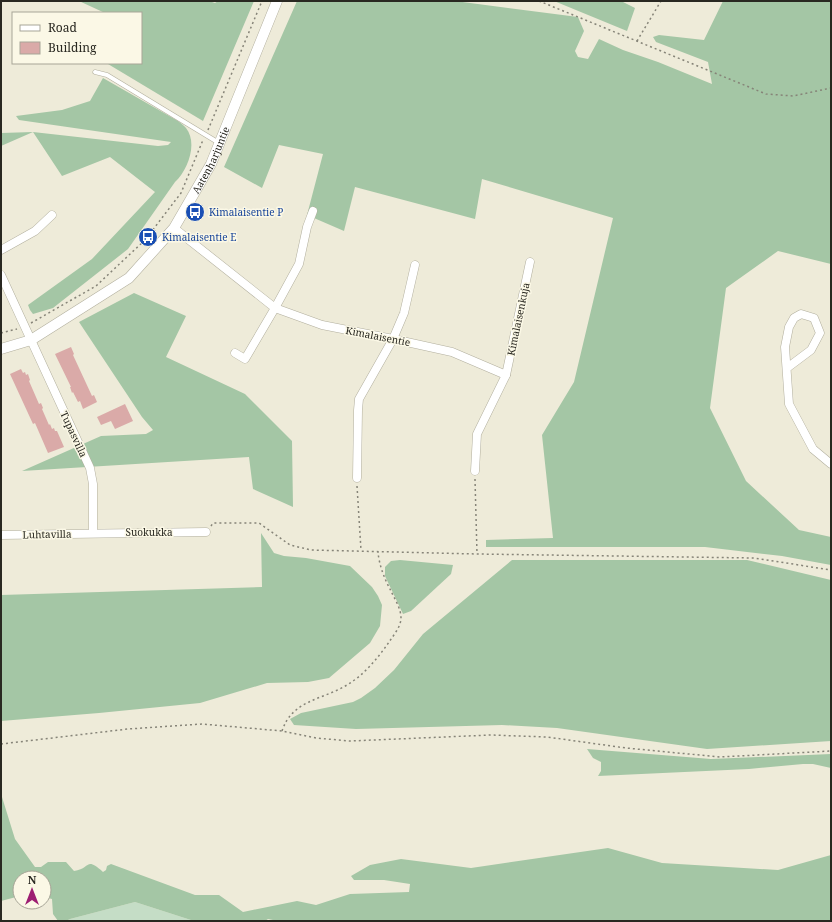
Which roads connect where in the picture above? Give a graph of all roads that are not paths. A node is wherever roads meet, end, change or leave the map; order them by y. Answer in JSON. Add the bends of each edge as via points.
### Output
{"nodes":[{"id":1,"x":277,"y":1,"type":"edge"},
{"id":2,"x":95,"y":72,"type":"dead end"},
{"id":3,"x":219,"y":144,"type":"junction"},
{"id":4,"x":313,"y":211,"type":"dead end"},
{"id":5,"x":52,"y":215,"type":"dead end"},
{"id":6,"x":174,"y":228,"type":"junction"},
{"id":7,"x":1,"y":250,"type":"edge"},
{"id":8,"x":530,"y":262,"type":"dead end"},
{"id":9,"x":415,"y":265,"type":"dead end"},
{"id":10,"x":1,"y":275,"type":"edge"},
{"id":11,"x":275,"y":308,"type":"junction"},
{"id":12,"x":393,"y":339,"type":"junction"},
{"id":13,"x":31,"y":340,"type":"junction"},
{"id":14,"x":1,"y":349,"type":"edge"},
{"id":15,"x":235,"y":353,"type":"dead end"},
{"id":16,"x":787,"y":368,"type":"junction"},
{"id":17,"x":506,"y":375,"type":"junction"},
{"id":18,"x":831,"y":464,"type":"edge"},
{"id":19,"x":475,"y":471,"type":"road end"},
{"id":20,"x":357,"y":478,"type":"road end"},
{"id":21,"x":206,"y":532,"type":"road end"},
{"id":22,"x":93,"y":533,"type":"junction"},
{"id":23,"x":1,"y":535,"type":"edge"}],
"edges":[{"from":1,"to":3,"type":"street","name":"Aatenharjuntie"},
{"from":2,"to":3,"type":"lane","via":[[107,75]]},
{"from":3,"to":6,"type":"street","name":"Aatenharjuntie","via":[[211,164]]},
{"from":4,"to":11,"type":"street","via":[[299,264]]},
{"from":5,"to":7,"type":"street","via":[[35,231]]},
{"from":6,"to":11,"type":"street","name":"Kimalaisentie"},
{"from":6,"to":13,"type":"street","name":"Aatenharjuntie","via":[[129,278]]},
{"from":8,"to":17,"type":"street","name":"Kimalaisenkuja"},
{"from":9,"to":12,"type":"street","via":[[404,313]]},
{"from":10,"to":13,"type":"street","name":"Tupasvilla"},
{"from":11,"to":12,"type":"street","name":"Kimalaisentie","via":[[322,325]]},
{"from":11,"to":15,"type":"street","via":[[245,359]]},
{"from":12,"to":17,"type":"street","name":"Kimalaisentie","via":[[452,352]]},
{"from":12,"to":20,"type":"street","via":[[359,398]]},
{"from":13,"to":14,"type":"street","name":"Aatenharjuntie"},
{"from":13,"to":22,"type":"street","name":"Tupasvilla","via":[[90,468],[93,484]]},
{"from":16,"to":16,"type":"street","via":[[786,346],[789,327],[794,318],[801,314],[814,318],[820,333],[811,350]]},
{"from":16,"to":18,"type":"street","via":[[789,404],[813,449]]},
{"from":17,"to":19,"type":"street","via":[[477,434]]},
{"from":21,"to":22,"type":"street","name":"Suokukka"},
{"from":22,"to":23,"type":"street","name":"Luhtavilla"}]}
